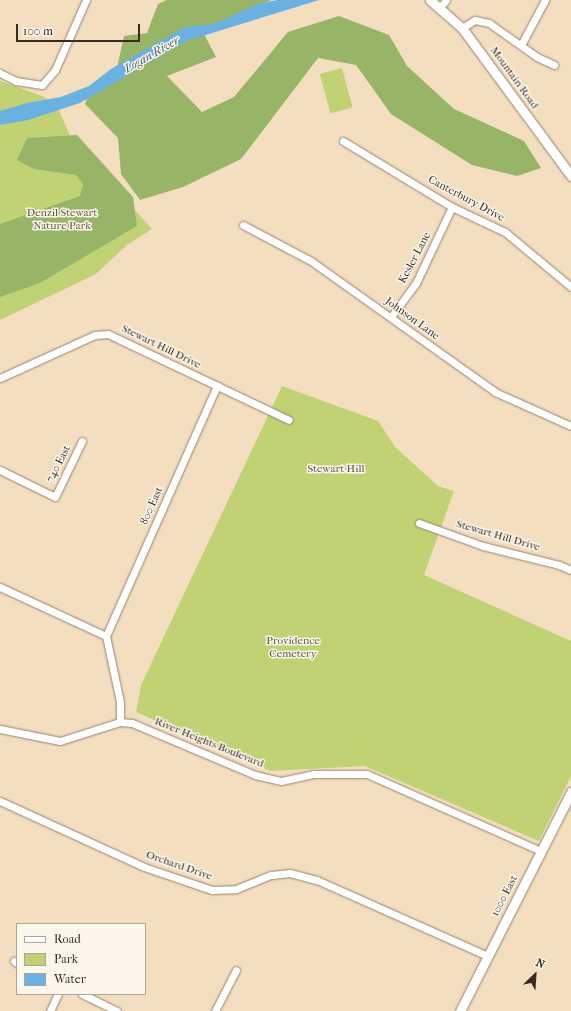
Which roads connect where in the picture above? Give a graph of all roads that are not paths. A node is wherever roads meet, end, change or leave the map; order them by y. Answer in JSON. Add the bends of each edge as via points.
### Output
{"nodes":[{"id":1,"x":86,"y":0,"type":"edge"},
{"id":2,"x":430,"y":0,"type":"edge"},
{"id":3,"x":545,"y":0,"type":"edge"},
{"id":4,"x":443,"y":4,"type":"edge"},
{"id":5,"x":462,"y":28,"type":"junction"},
{"id":6,"x":521,"y":45,"type":"junction"},
{"id":7,"x":554,"y":65,"type":"dead end"},
{"id":8,"x":0,"y":73,"type":"edge"},
{"id":9,"x":343,"y":141,"type":"dead end"},
{"id":10,"x":571,"y":176,"type":"edge"},
{"id":11,"x":452,"y":207,"type":"junction"},
{"id":12,"x":243,"y":224,"type":"dead end"},
{"id":13,"x":571,"y":287,"type":"edge"},
{"id":14,"x":391,"y":317,"type":"junction"},
{"id":15,"x":0,"y":378,"type":"edge"},
{"id":16,"x":217,"y":386,"type":"junction"},
{"id":17,"x":289,"y":420,"type":"dead end"},
{"id":18,"x":571,"y":426,"type":"edge"},
{"id":19,"x":82,"y":441,"type":"dead end"},
{"id":20,"x":0,"y":470,"type":"edge"},
{"id":21,"x":419,"y":523,"type":"dead end"},
{"id":22,"x":571,"y":570,"type":"edge"},
{"id":23,"x":0,"y":587,"type":"edge"},
{"id":24,"x":106,"y":636,"type":"junction"},
{"id":25,"x":120,"y":722,"type":"junction"},
{"id":26,"x":0,"y":729,"type":"edge"},
{"id":27,"x":571,"y":792,"type":"edge"},
{"id":28,"x":0,"y":801,"type":"edge"},
{"id":29,"x":541,"y":852,"type":"junction"},
{"id":30,"x":488,"y":956,"type":"junction"},
{"id":31,"x":236,"y":970,"type":"dead end"},
{"id":32,"x":58,"y":995,"type":"edge"},
{"id":33,"x":84,"y":995,"type":"edge"},
{"id":34,"x":50,"y":1011,"type":"edge"},
{"id":35,"x":117,"y":1011,"type":"edge"},
{"id":36,"x":215,"y":1011,"type":"edge"},
{"id":37,"x":460,"y":1011,"type":"edge"}],
"edges":[{"from":1,"to":8,"type":"street","via":[[55,70],[42,85],[16,81]]},
{"from":2,"to":4,"type":"street","name":"Mountain Road"},
{"from":3,"to":6,"type":"street"},
{"from":4,"to":5,"type":"street","name":"Mountain Road"},
{"from":5,"to":6,"type":"street","via":[[475,20],[489,23]]},
{"from":5,"to":10,"type":"street","name":"Mountain Road"},
{"from":6,"to":7,"type":"street"},
{"from":9,"to":11,"type":"street","name":"Canterbury Drive"},
{"from":11,"to":13,"type":"street","name":"Canterbury Drive","via":[[505,232]]},
{"from":11,"to":14,"type":"street","name":"Kesler Lane","via":[[423,270]]},
{"from":12,"to":14,"type":"street","name":"Johnson Lane","via":[[311,261]]},
{"from":14,"to":18,"type":"street","name":"Johnson Lane","via":[[494,392]]},
{"from":15,"to":16,"type":"street","name":"Stewart Hill Drive","via":[[95,334],[108,334]]},
{"from":16,"to":17,"type":"street","name":"Stewart Hill Drive"},
{"from":16,"to":24,"type":"street","name":"800 East"},
{"from":19,"to":20,"type":"street","name":"740 East","via":[[54,497]]},
{"from":21,"to":22,"type":"street","name":"Stewart Hill Drive","via":[[483,546]]},
{"from":23,"to":24,"type":"street"},
{"from":24,"to":25,"type":"street","via":[[120,702]]},
{"from":25,"to":26,"type":"street","name":"River Heights Boulevard","via":[[60,741]]},
{"from":25,"to":29,"type":"street","name":"River Heights Boulevard","via":[[132,723],[255,775],[281,781],[314,774],[367,774]]},
{"from":27,"to":29,"type":"street","name":"1000 East"},
{"from":28,"to":30,"type":"street","name":"Orchard Drive","via":[[144,867],[212,890],[236,888],[270,875],[290,873],[317,880]]},
{"from":29,"to":30,"type":"street","name":"1000 East"},
{"from":30,"to":37,"type":"street","name":"1000 East"},
{"from":31,"to":36,"type":"street"},
{"from":32,"to":34,"type":"street"},
{"from":33,"to":35,"type":"street"}]}
